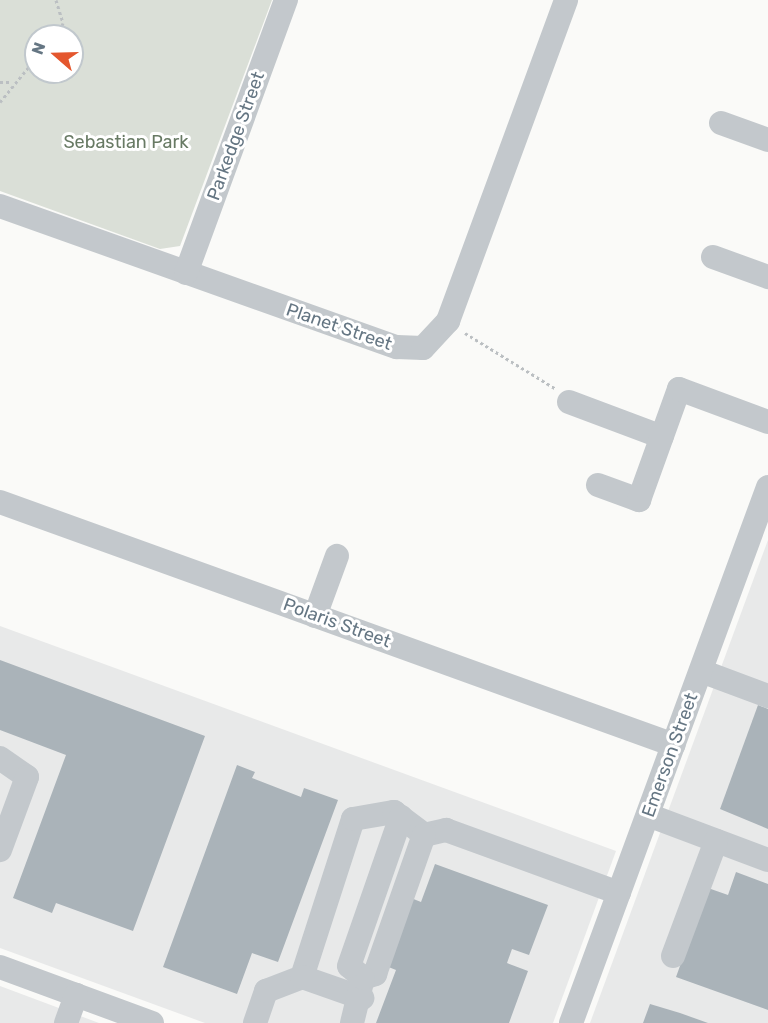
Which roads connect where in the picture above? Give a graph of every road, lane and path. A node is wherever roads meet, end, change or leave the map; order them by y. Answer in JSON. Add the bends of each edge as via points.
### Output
{"nodes":[{"id":1,"x":56,"y":0,"type":"edge"},
{"id":2,"x":286,"y":0,"type":"edge"},
{"id":3,"x":566,"y":0,"type":"edge"},
{"id":4,"x":62,"y":24,"type":"edge"},
{"id":5,"x":24,"y":70,"type":"edge"},
{"id":6,"x":0,"y":82,"type":"edge"},
{"id":7,"x":12,"y":82,"type":"junction"},
{"id":8,"x":0,"y":102,"type":"edge"},
{"id":9,"x":721,"y":123,"type":"dead end"},
{"id":10,"x":768,"y":140,"type":"edge"},
{"id":11,"x":0,"y":206,"type":"edge"},
{"id":12,"x":712,"y":257,"type":"dead end"},
{"id":13,"x":186,"y":273,"type":"junction"},
{"id":14,"x":768,"y":277,"type":"edge"},
{"id":15,"x":465,"y":333,"type":"dead end"},
{"id":16,"x":569,"y":402,"type":"joint"},
{"id":17,"x":768,"y":422,"type":"edge"},
{"id":18,"x":662,"y":437,"type":"junction"},
{"id":19,"x":598,"y":485,"type":"dead end"},
{"id":20,"x":768,"y":488,"type":"edge"},
{"id":21,"x":0,"y":502,"type":"edge"},
{"id":22,"x":761,"y":530,"type":"edge"},
{"id":23,"x":337,"y":556,"type":"dead end"},
{"id":24,"x":315,"y":616,"type":"junction"},
{"id":25,"x":700,"y":671,"type":"junction"},
{"id":26,"x":768,"y":696,"type":"edge"},
{"id":27,"x":674,"y":745,"type":"junction"},
{"id":28,"x":0,"y":758,"type":"edge"},
{"id":29,"x":648,"y":815,"type":"junction"},
{"id":30,"x":400,"y":817,"type":"junction"},
{"id":31,"x":424,"y":835,"type":"junction"},
{"id":32,"x":716,"y":841,"type":"junction"},
{"id":33,"x":0,"y":850,"type":"edge"},
{"id":34,"x":768,"y":860,"type":"edge"},
{"id":35,"x":619,"y":893,"type":"junction"},
{"id":36,"x":673,"y":956,"type":"dead end"},
{"id":37,"x":0,"y":967,"type":"edge"},
{"id":38,"x":302,"y":977,"type":"junction"},
{"id":39,"x":362,"y":988,"type":"junction"},
{"id":40,"x":76,"y":995,"type":"junction"},
{"id":41,"x":66,"y":1023,"type":"edge"},
{"id":42,"x":152,"y":1023,"type":"edge"},
{"id":43,"x":255,"y":1023,"type":"edge"},
{"id":44,"x":352,"y":1023,"type":"edge"},
{"id":45,"x":571,"y":1023,"type":"edge"}],
"edges":[{"from":1,"to":4,"type":"path"},
{"from":2,"to":13,"type":"street","name":"Parkedge Street"},
{"from":3,"to":13,"type":"street","name":"Planet Street","via":[[448,321],[433,342],[411,350],[397,347]]},
{"from":5,"to":7,"type":"path"},
{"from":6,"to":7,"type":"path"},
{"from":7,"to":8,"type":"path"},
{"from":9,"to":10,"type":"street"},
{"from":11,"to":13,"type":"street","name":"Planet Street"},
{"from":12,"to":14,"type":"street"},
{"from":15,"to":16,"type":"path"},
{"from":16,"to":18,"type":"street"},
{"from":17,"to":18,"type":"street","via":[[679,389]]},
{"from":18,"to":19,"type":"street","via":[[639,500]]},
{"from":20,"to":22,"type":"street","name":"Emerson Street"},
{"from":21,"to":24,"type":"street","name":"Polaris Street"},
{"from":22,"to":25,"type":"street","name":"Emerson Street"},
{"from":23,"to":24,"type":"street"},
{"from":24,"to":27,"type":"street","name":"Polaris Street"},
{"from":25,"to":26,"type":"street"},
{"from":25,"to":27,"type":"street","name":"Emerson Street"},
{"from":27,"to":29,"type":"street","name":"Emerson Street"},
{"from":28,"to":33,"type":"street","via":[[27,777]]},
{"from":29,"to":32,"type":"street"},
{"from":29,"to":35,"type":"street","name":"Emerson Street"},
{"from":30,"to":31,"type":"street"},
{"from":30,"to":38,"type":"street","via":[[394,812],[353,819]]},
{"from":30,"to":39,"type":"street","via":[[349,966]]},
{"from":31,"to":35,"type":"street","via":[[446,830]]},
{"from":31,"to":39,"type":"street","via":[[375,974]]},
{"from":32,"to":34,"type":"street"},
{"from":32,"to":36,"type":"street"},
{"from":35,"to":45,"type":"street","name":"Emerson Street"},
{"from":37,"to":40,"type":"street"},
{"from":38,"to":39,"type":"street"},
{"from":38,"to":43,"type":"street","via":[[266,991]]},
{"from":39,"to":44,"type":"street"},
{"from":40,"to":41,"type":"street"},
{"from":40,"to":42,"type":"street"}]}
